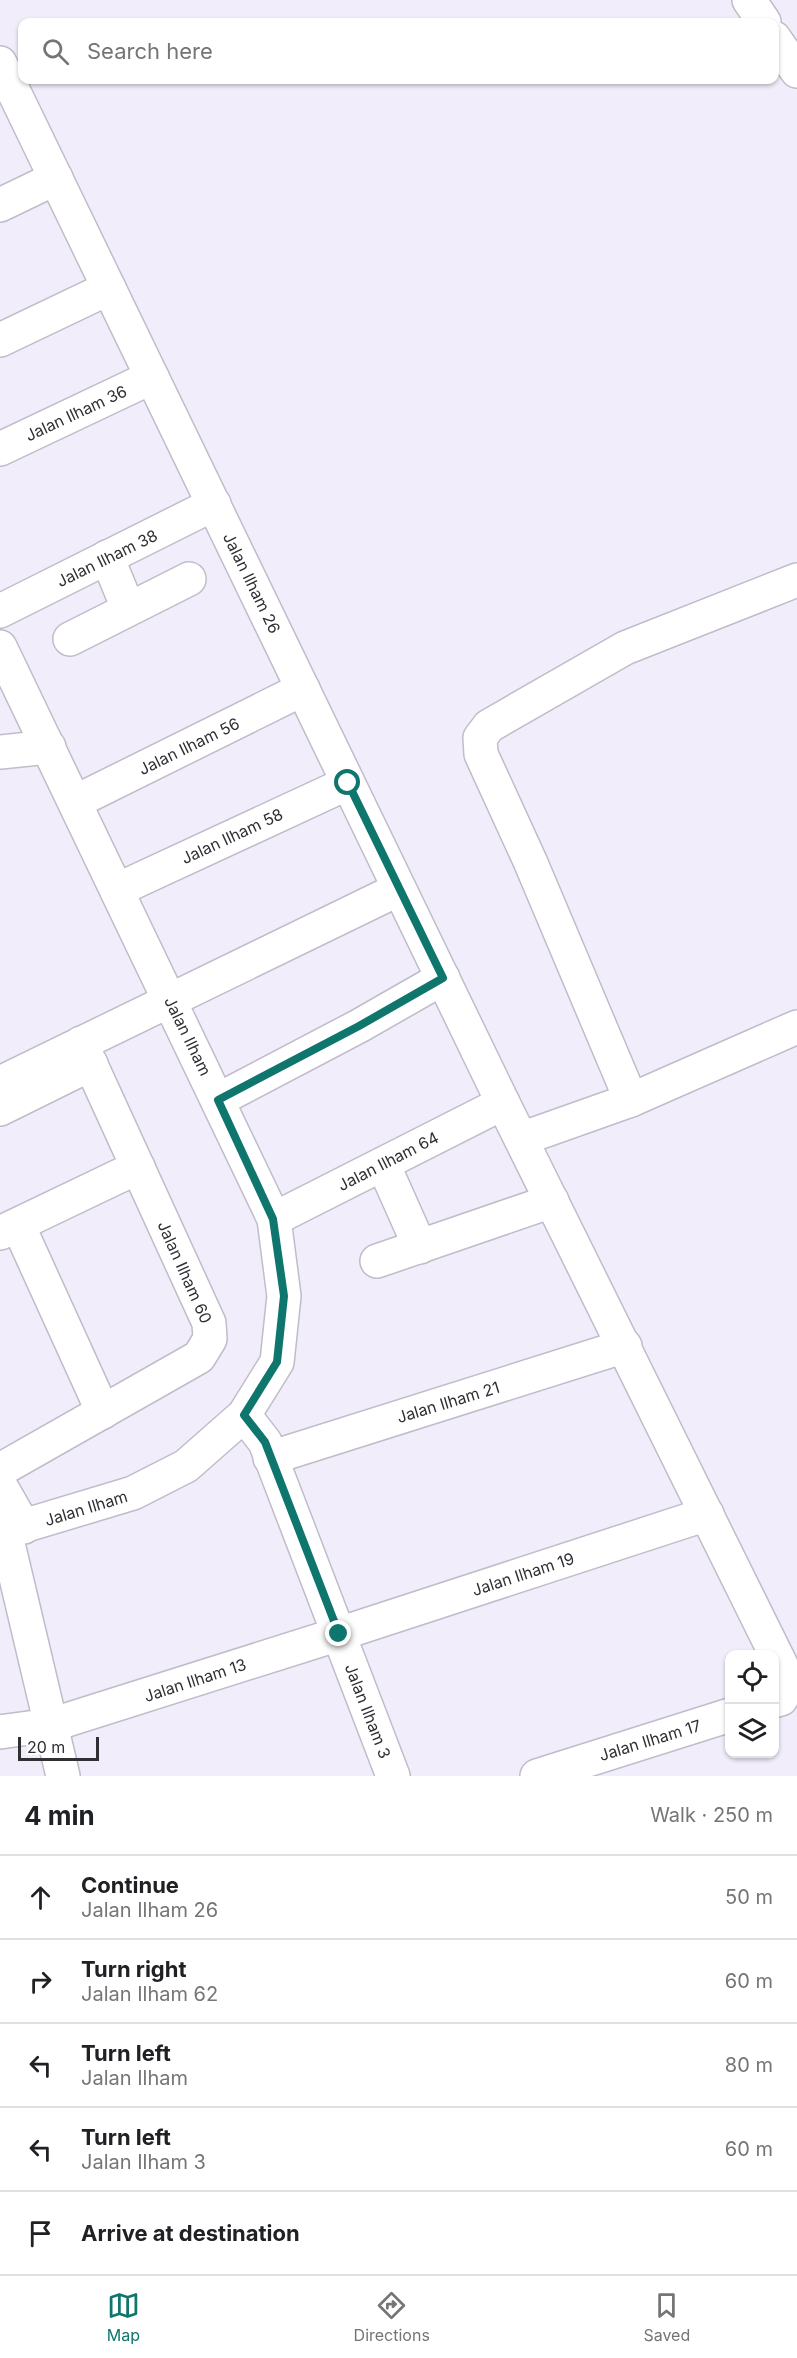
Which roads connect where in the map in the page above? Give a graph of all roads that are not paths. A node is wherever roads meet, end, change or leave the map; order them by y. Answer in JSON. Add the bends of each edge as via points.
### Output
{"nodes":[{"id":1,"x":749,"y":0,"type":"edge"},
{"id":2,"x":761,"y":18,"type":"edge"},
{"id":3,"x":779,"y":45,"type":"edge"},
{"id":4,"x":797,"y":71,"type":"edge"},
{"id":5,"x":4,"y":82,"type":"edge"},
{"id":6,"x":56,"y":178,"type":"junction"},
{"id":7,"x":0,"y":205,"type":"edge"},
{"id":8,"x":109,"y":288,"type":"junction"},
{"id":9,"x":0,"y":340,"type":"edge"},
{"id":10,"x":152,"y":377,"type":"junction"},
{"id":11,"x":0,"y":449,"type":"edge"},
{"id":12,"x":214,"y":504,"type":"junction"},
{"id":13,"x":107,"y":557,"type":"junction"},
{"id":14,"x":189,"y":579,"type":"dead end"},
{"id":15,"x":797,"y":580,"type":"edge"},
{"id":16,"x":128,"y":608,"type":"junction"},
{"id":17,"x":0,"y":611,"type":"edge"},
{"id":18,"x":70,"y":639,"type":"dead end"},
{"id":19,"x":0,"y":647,"type":"edge"},
{"id":20,"x":303,"y":689,"type":"junction"},
{"id":21,"x":49,"y":747,"type":"junction"},
{"id":22,"x":0,"y":752,"type":"edge"},
{"id":23,"x":348,"y":783,"type":"junction"},
{"id":24,"x":75,"y":802,"type":"junction"},
{"id":25,"x":399,"y":889,"type":"junction"},
{"id":26,"x":117,"y":890,"type":"junction"},
{"id":27,"x":443,"y":978,"type":"junction"},
{"id":28,"x":171,"y":1001,"type":"junction"},
{"id":29,"x":797,"y":1027,"type":"edge"},
{"id":30,"x":86,"y":1054,"type":"junction"},
{"id":31,"x":0,"y":1083,"type":"edge"},
{"id":32,"x":218,"y":1100,"type":"junction"},
{"id":33,"x":503,"y":1103,"type":"junction"},
{"id":34,"x":616,"y":1105,"type":"junction"},
{"id":35,"x":0,"y":1109,"type":"edge"},
{"id":36,"x":535,"y":1134,"type":"junction"},
{"id":37,"x":383,"y":1164,"type":"junction"},
{"id":38,"x":138,"y":1167,"type":"junction"},
{"id":39,"x":552,"y":1201,"type":"junction"},
{"id":40,"x":273,"y":1219,"type":"junction"},
{"id":41,"x":9,"y":1229,"type":"edge"},
{"id":42,"x":420,"y":1247,"type":"junction"},
{"id":43,"x":377,"y":1261,"type":"dead end"},
{"id":44,"x":625,"y":1347,"type":"junction"},
{"id":45,"x":103,"y":1412,"type":"junction"},
{"id":46,"x":244,"y":1415,"type":"junction"},
{"id":47,"x":270,"y":1458,"type":"junction"},
{"id":48,"x":0,"y":1470,"type":"edge"},
{"id":49,"x":0,"y":1485,"type":"edge"},
{"id":50,"x":707,"y":1514,"type":"junction"},
{"id":51,"x":10,"y":1530,"type":"edge"},
{"id":52,"x":339,"y":1634,"type":"junction"},
{"id":53,"x":774,"y":1650,"type":"edge"},
{"id":54,"x":779,"y":1661,"type":"edge"},
{"id":55,"x":779,"y":1699,"type":"edge"},
{"id":56,"x":725,"y":1716,"type":"edge"},
{"id":57,"x":51,"y":1725,"type":"junction"},
{"id":58,"x":0,"y":1732,"type":"edge"},
{"id":59,"x":63,"y":1776,"type":"edge"},
{"id":60,"x":393,"y":1776,"type":"edge"},
{"id":61,"x":537,"y":1776,"type":"edge"}],
"edges":[{"from":1,"to":2,"type":"street"},
{"from":3,"to":4,"type":"street"},
{"from":5,"to":6,"type":"street","name":"Jalan Ilham 26"},
{"from":6,"to":7,"type":"street"},
{"from":6,"to":8,"type":"street","name":"Jalan Ilham 26"},
{"from":8,"to":9,"type":"street"},
{"from":8,"to":10,"type":"street","name":"Jalan Ilham 26"},
{"from":10,"to":11,"type":"street","name":"Jalan Ilham 36"},
{"from":10,"to":12,"type":"street","name":"Jalan Ilham 26"},
{"from":12,"to":13,"type":"street","name":"Jalan Ilham 38"},
{"from":12,"to":20,"type":"street","name":"Jalan Ilham 26"},
{"from":13,"to":16,"type":"street"},
{"from":13,"to":17,"type":"street","name":"Jalan Ilham 38"},
{"from":14,"to":16,"type":"street"},
{"from":15,"to":34,"type":"street","via":[[625,648],[489,726],[480,738],[481,754],[530,861]]},
{"from":16,"to":18,"type":"street"},
{"from":19,"to":21,"type":"street","name":"Jalan Ilham"},
{"from":20,"to":23,"type":"street","name":"Jalan Ilham 26"},
{"from":20,"to":24,"type":"street","name":"Jalan Ilham 56"},
{"from":21,"to":22,"type":"street"},
{"from":21,"to":24,"type":"street","name":"Jalan Ilham"},
{"from":23,"to":25,"type":"street","name":"Jalan Ilham 26"},
{"from":23,"to":26,"type":"street","name":"Jalan Ilham 58"},
{"from":24,"to":26,"type":"street","name":"Jalan Ilham"},
{"from":25,"to":27,"type":"street","name":"Jalan Ilham 26"},
{"from":25,"to":28,"type":"street"},
{"from":26,"to":28,"type":"street","name":"Jalan Ilham"},
{"from":27,"to":32,"type":"street"},
{"from":27,"to":33,"type":"street","name":"Jalan Ilham 26"},
{"from":28,"to":30,"type":"street"},
{"from":28,"to":32,"type":"street","name":"Jalan Ilham"},
{"from":29,"to":34,"type":"street"},
{"from":30,"to":31,"type":"street"},
{"from":30,"to":35,"type":"street"},
{"from":30,"to":38,"type":"street","name":"Jalan Ilham 60"},
{"from":32,"to":40,"type":"street","name":"Jalan Ilham"},
{"from":33,"to":36,"type":"street","name":"Jalan Ilham 26"},
{"from":33,"to":37,"type":"street","name":"Jalan Ilham 64"},
{"from":34,"to":36,"type":"street"},
{"from":36,"to":39,"type":"street","name":"Jalan Ilham 26"},
{"from":37,"to":40,"type":"street","name":"Jalan Ilham 64"},
{"from":37,"to":42,"type":"street"},
{"from":38,"to":41,"type":"street"},
{"from":38,"to":45,"type":"street","name":"Jalan Ilham 60","via":[[209,1323],[210,1339],[199,1357]]},
{"from":39,"to":42,"type":"street"},
{"from":39,"to":44,"type":"street","name":"Jalan Ilham 26"},
{"from":40,"to":46,"type":"street","name":"Jalan Ilham","via":[[284,1296],[277,1362]]},
{"from":41,"to":45,"type":"street"},
{"from":42,"to":43,"type":"street"},
{"from":44,"to":47,"type":"street","name":"Jalan Ilham 21"},
{"from":44,"to":50,"type":"street","name":"Jalan Ilham 26"},
{"from":45,"to":48,"type":"street","name":"Jalan Ilham 60"},
{"from":46,"to":47,"type":"street","name":"Jalan Ilham 3","via":[[265,1442]]},
{"from":46,"to":51,"type":"street","name":"Jalan Ilham","via":[[186,1466],[134,1493]]},
{"from":47,"to":52,"type":"street","name":"Jalan Ilham 3"},
{"from":49,"to":51,"type":"street"},
{"from":50,"to":52,"type":"street","name":"Jalan Ilham 19"},
{"from":50,"to":53,"type":"street","name":"Jalan Ilham 26"},
{"from":51,"to":57,"type":"street"},
{"from":52,"to":57,"type":"street","name":"Jalan Ilham 13"},
{"from":52,"to":60,"type":"street","name":"Jalan Ilham 3"},
{"from":54,"to":55,"type":"street","name":"Jalan Ilham 26","via":[[790,1683]]},
{"from":56,"to":61,"type":"street","name":"Jalan Ilham 17"},
{"from":57,"to":58,"type":"street","name":"Jalan Ilham 13"},
{"from":57,"to":59,"type":"street"}]}
